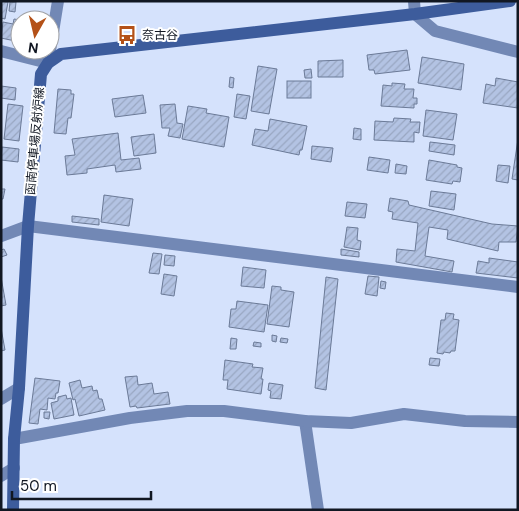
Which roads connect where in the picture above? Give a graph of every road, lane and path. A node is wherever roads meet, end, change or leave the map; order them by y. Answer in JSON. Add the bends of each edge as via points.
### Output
{"nodes":[{"id":1,"x":58,"y":1,"type":"edge"},
{"id":2,"x":414,"y":1,"type":"edge"},
{"id":3,"x":510,"y":1,"type":"edge"},
{"id":4,"x":415,"y":14,"type":"junction"},
{"id":5,"x":1,"y":52,"type":"edge"},
{"id":6,"x":518,"y":52,"type":"edge"},
{"id":7,"x":48,"y":62,"type":"junction"},
{"id":8,"x":28,"y":226,"type":"junction"},
{"id":9,"x":1,"y":236,"type":"edge"},
{"id":10,"x":518,"y":287,"type":"edge"},
{"id":11,"x":19,"y":388,"type":"junction"},
{"id":12,"x":1,"y":399,"type":"edge"},
{"id":13,"x":305,"y":421,"type":"junction"},
{"id":14,"x":518,"y":422,"type":"edge"},
{"id":15,"x":14,"y":439,"type":"junction"},
{"id":16,"x":14,"y":468,"type":"junction"},
{"id":17,"x":1,"y":476,"type":"edge"},
{"id":18,"x":13,"y":510,"type":"edge"},
{"id":19,"x":318,"y":510,"type":"edge"}],
"edges":[{"from":1,"to":7,"type":"street"},
{"from":2,"to":4,"type":"street"},
{"from":3,"to":4,"type":"main road"},
{"from":4,"to":6,"type":"street","via":[[435,31]]},
{"from":4,"to":7,"type":"main road","via":[[60,54]]},
{"from":5,"to":7,"type":"street"},
{"from":7,"to":8,"type":"main road","name":"函南停車場反射炉線","via":[[41,74]]},
{"from":8,"to":9,"type":"street"},
{"from":8,"to":10,"type":"street"},
{"from":8,"to":11,"type":"main road","name":"函南停車場反射炉線"},
{"from":11,"to":12,"type":"street"},
{"from":11,"to":15,"type":"main road","name":"函南停車場反射炉線"},
{"from":13,"to":14,"type":"street","via":[[351,423],[404,414]]},
{"from":13,"to":15,"type":"street","via":[[187,410]]},
{"from":13,"to":19,"type":"street"},
{"from":15,"to":16,"type":"main road","name":"函南停車場反射炉線"},
{"from":16,"to":17,"type":"street"},
{"from":16,"to":18,"type":"main road","name":"函南停車場反射炉線"}]}
